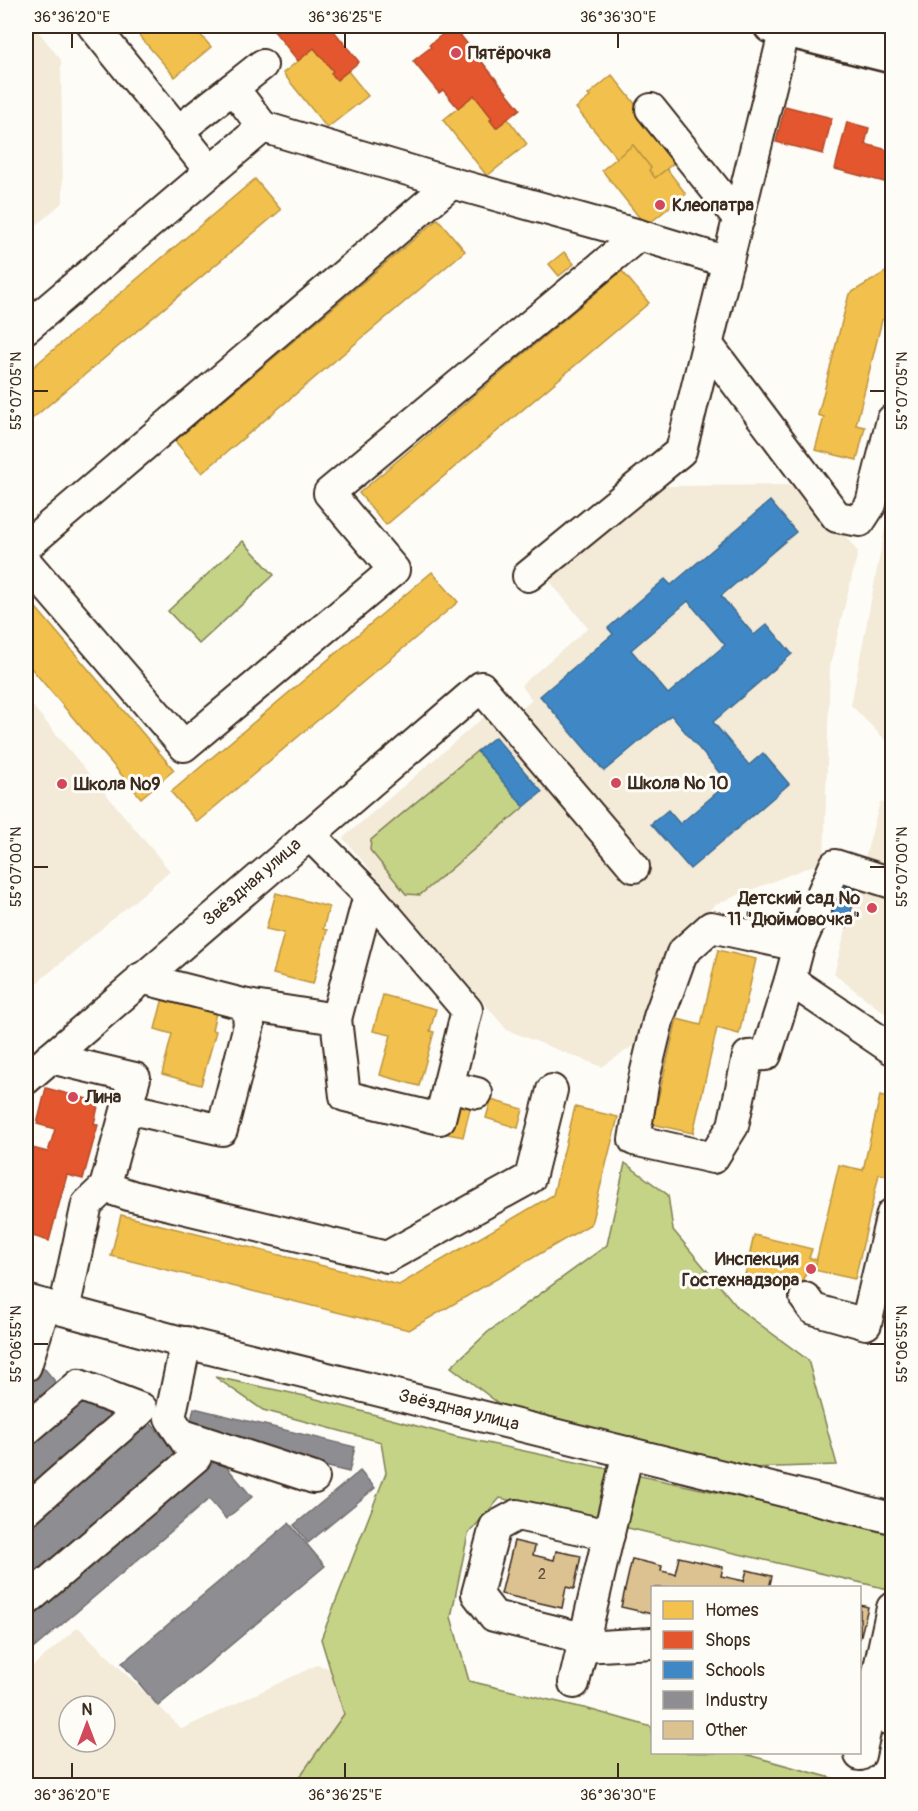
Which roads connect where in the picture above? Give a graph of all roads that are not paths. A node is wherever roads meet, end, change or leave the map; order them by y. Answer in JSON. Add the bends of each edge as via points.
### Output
{"nodes":[{"id":1,"x":93,"y":26,"type":"edge"},
{"id":2,"x":778,"y":27,"type":"edge"},
{"id":3,"x":892,"y":56,"type":"edge"},
{"id":4,"x":262,"y":65,"type":"dead end"},
{"id":5,"x":233,"y":88,"type":"junction"},
{"id":6,"x":651,"y":109,"type":"dead end"},
{"id":7,"x":263,"y":126,"type":"junction"},
{"id":8,"x":178,"y":131,"type":"junction"},
{"id":9,"x":210,"y":171,"type":"junction"},
{"id":10,"x":452,"y":183,"type":"junction"},
{"id":11,"x":739,"y":219,"type":"junction"},
{"id":12,"x":639,"y":235,"type":"junction"},
{"id":13,"x":728,"y":262,"type":"junction"},
{"id":14,"x":26,"y":328,"type":"edge"},
{"id":15,"x":707,"y":344,"type":"junction"},
{"id":16,"x":892,"y":420,"type":"edge"},
{"id":17,"x":889,"y":448,"type":"edge"},
{"id":18,"x":26,"y":546,"type":"edge"},
{"id":19,"x":26,"y":562,"type":"edge"},
{"id":20,"x":528,"y":576,"type":"dead end"},
{"id":21,"x":309,"y":834,"type":"junction"},
{"id":22,"x":634,"y":867,"type":"dead end"},
{"id":23,"x":892,"y":883,"type":"edge"},
{"id":24,"x":369,"y":895,"type":"junction"},
{"id":25,"x":799,"y":946,"type":"junction"},
{"id":26,"x":141,"y":978,"type":"junction"},
{"id":27,"x":790,"y":980,"type":"junction"},
{"id":28,"x":247,"y":1005,"type":"junction"},
{"id":29,"x":336,"y":1019,"type":"junction"},
{"id":30,"x":892,"y":1049,"type":"edge"},
{"id":31,"x":50,"y":1058,"type":"junction"},
{"id":32,"x":26,"y":1079,"type":"edge"},
{"id":33,"x":448,"y":1086,"type":"junction"},
{"id":34,"x":552,"y":1090,"type":"dead end"},
{"id":35,"x":477,"y":1093,"type":"dead end"},
{"id":36,"x":127,"y":1108,"type":"junction"},
{"id":37,"x":105,"y":1187,"type":"junction"},
{"id":38,"x":892,"y":1214,"type":"edge"},
{"id":39,"x":805,"y":1298,"type":"dead end"},
{"id":40,"x":45,"y":1305,"type":"edge"},
{"id":41,"x":186,"y":1342,"type":"junction"},
{"id":42,"x":26,"y":1366,"type":"edge"},
{"id":43,"x":26,"y":1430,"type":"edge"},
{"id":44,"x":183,"y":1435,"type":"junction"},
{"id":45,"x":628,"y":1452,"type":"junction"},
{"id":46,"x":314,"y":1478,"type":"dead end"},
{"id":47,"x":26,"y":1510,"type":"edge"},
{"id":48,"x":892,"y":1518,"type":"edge"},
{"id":49,"x":609,"y":1535,"type":"junction"},
{"id":50,"x":26,"y":1601,"type":"edge"},
{"id":51,"x":892,"y":1608,"type":"edge"},
{"id":52,"x":651,"y":1643,"type":"edge"},
{"id":53,"x":583,"y":1647,"type":"junction"},
{"id":54,"x":574,"y":1683,"type":"dead end"},
{"id":55,"x":874,"y":1712,"type":"edge"},
{"id":56,"x":861,"y":1752,"type":"edge"}],
"edges":[{"from":1,"to":8,"type":"street"},
{"from":2,"to":3,"type":"main road"},
{"from":2,"to":11,"type":"street"},
{"from":4,"to":5,"type":"street"},
{"from":5,"to":7,"type":"street"},
{"from":5,"to":8,"type":"street"},
{"from":6,"to":11,"type":"street"},
{"from":7,"to":9,"type":"street"},
{"from":7,"to":10,"type":"street"},
{"from":8,"to":9,"type":"street"},
{"from":9,"to":14,"type":"street"},
{"from":10,"to":12,"type":"street"},
{"from":10,"to":18,"type":"street"},
{"from":11,"to":13,"type":"street"},
{"from":12,"to":13,"type":"street"},
{"from":12,"to":19,"type":"street","via":[[329,493],[394,570],[184,746]]},
{"from":13,"to":15,"type":"street"},
{"from":15,"to":17,"type":"street","via":[[837,517],[860,521],[871,504]]},
{"from":15,"to":20,"type":"street","via":[[681,451]]},
{"from":16,"to":17,"type":"street"},
{"from":21,"to":22,"type":"street","name":"Звёздная улица","via":[[481,687]]},
{"from":21,"to":24,"type":"street"},
{"from":21,"to":26,"type":"street","name":"Звёздная улица"},
{"from":23,"to":25,"type":"street","via":[[835,866]]},
{"from":24,"to":29,"type":"street"},
{"from":24,"to":33,"type":"street","via":[[467,1010]]},
{"from":25,"to":27,"type":"street"},
{"from":25,"to":27,"type":"street","via":[[711,927],[682,953],[659,1017],[634,1140],[713,1158],[733,1126],[748,1056],[766,1055]]},
{"from":26,"to":28,"type":"street"},
{"from":26,"to":31,"type":"street","name":"Звёздная улица"},
{"from":27,"to":30,"type":"street"},
{"from":28,"to":29,"type":"street"},
{"from":28,"to":36,"type":"street","via":[[249,1025],[222,1130]]},
{"from":29,"to":33,"type":"street","via":[[345,1096],[440,1119]]},
{"from":31,"to":32,"type":"street","name":"Звёздная улица"},
{"from":31,"to":36,"type":"street","via":[[135,1078]]},
{"from":33,"to":35,"type":"street"},
{"from":34,"to":37,"type":"street","via":[[530,1178],[387,1257]]},
{"from":36,"to":37,"type":"street"},
{"from":37,"to":40,"type":"street","via":[[87,1204]]},
{"from":38,"to":39,"type":"street","via":[[866,1324],[813,1309]]},
{"from":40,"to":41,"type":"street","name":"Звёздная улица"},
{"from":40,"to":42,"type":"street"},
{"from":41,"to":44,"type":"street","via":[[170,1418]]},
{"from":41,"to":45,"type":"street","name":"Звёздная улица"},
{"from":43,"to":47,"type":"street","via":[[79,1385],[142,1409]]},
{"from":44,"to":46,"type":"street"},
{"from":44,"to":50,"type":"street","via":[[196,1456]]},
{"from":45,"to":48,"type":"street","name":"Звёздная улица"},
{"from":45,"to":49,"type":"street"},
{"from":49,"to":53,"type":"street"},
{"from":49,"to":53,"type":"street","via":[[517,1515],[495,1527],[477,1594],[494,1616],[571,1635]]},
{"from":51,"to":55,"type":"street"},
{"from":52,"to":53,"type":"street"},
{"from":53,"to":54,"type":"street"},
{"from":55,"to":56,"type":"street"}]}
